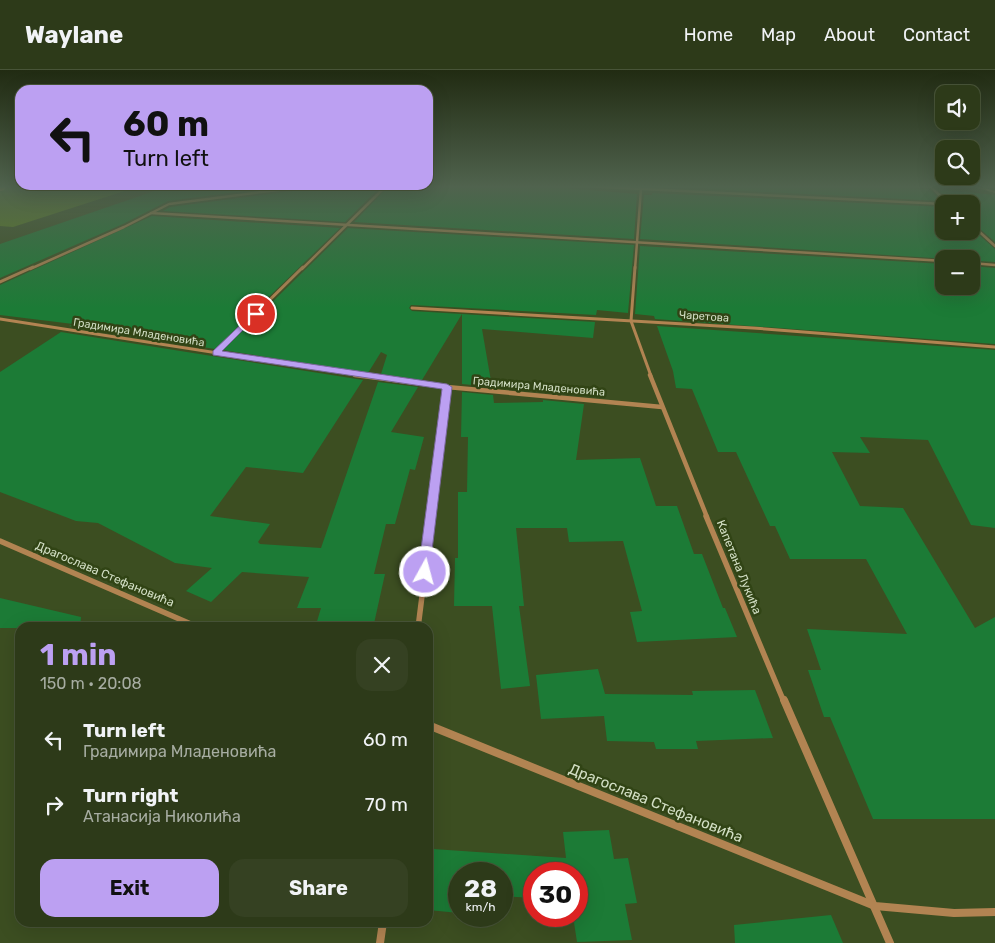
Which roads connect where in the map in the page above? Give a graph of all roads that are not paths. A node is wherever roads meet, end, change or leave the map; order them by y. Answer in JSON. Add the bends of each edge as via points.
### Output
{"nodes":[{"id":1,"x":124,"y":227,"type":"edge"},
{"id":2,"x":346,"y":227,"type":"edge"},
{"id":3,"x":377,"y":227,"type":"edge"},
{"id":4,"x":637,"y":227,"type":"edge"},
{"id":5,"x":980,"y":232,"type":"edge"},
{"id":6,"x":636,"y":242,"type":"junction"},
{"id":7,"x":995,"y":246,"type":"edge"},
{"id":8,"x":935,"y":260,"type":"edge"},
{"id":9,"x":980,"y":264,"type":"edge"},
{"id":10,"x":995,"y":265,"type":"edge"},
{"id":11,"x":0,"y":282,"type":"edge"},
{"id":12,"x":412,"y":308,"type":"dead end"},
{"id":13,"x":0,"y":319,"type":"edge"},
{"id":14,"x":632,"y":321,"type":"junction"},
{"id":15,"x":995,"y":347,"type":"edge"},
{"id":16,"x":216,"y":353,"type":"junction"},
{"id":17,"x":447,"y":387,"type":"junction"},
{"id":18,"x":662,"y":407,"type":"junction"},
{"id":19,"x":0,"y":541,"type":"edge"},
{"id":20,"x":186,"y":622,"type":"edge"},
{"id":21,"x":419,"y":622,"type":"edge"},
{"id":22,"x":433,"y":728,"type":"edge"},
{"id":23,"x":875,"y":906,"type":"junction"},
{"id":24,"x":995,"y":912,"type":"edge"},
{"id":25,"x":382,"y":927,"type":"edge"},
{"id":26,"x":380,"y":943,"type":"edge"},
{"id":27,"x":890,"y":943,"type":"edge"}],
"edges":[{"from":1,"to":11,"type":"street"},
{"from":2,"to":16,"type":"street"},
{"from":3,"to":6,"type":"street"},
{"from":4,"to":6,"type":"street","name":"Капетана Лукића"},
{"from":5,"to":7,"type":"street"},
{"from":6,"to":8,"type":"street"},
{"from":6,"to":14,"type":"street","name":"Капетана Лукића"},
{"from":9,"to":10,"type":"street"},
{"from":12,"to":14,"type":"street","name":"Чаретова"},
{"from":13,"to":16,"type":"street","name":"Градимира Младеновића"},
{"from":14,"to":15,"type":"street","name":"Чаретова"},
{"from":14,"to":18,"type":"street","name":"Капетана Лукића"},
{"from":16,"to":17,"type":"street","name":"Градимира Младеновића"},
{"from":17,"to":18,"type":"street","name":"Градимира Младеновића"},
{"from":17,"to":21,"type":"street"},
{"from":18,"to":23,"type":"street","name":"Капетана Лукића","via":[[748,619]]},
{"from":19,"to":20,"type":"street","name":"Драгослава Стефановића"},
{"from":22,"to":23,"type":"street","name":"Драгослава Стефановића"},
{"from":23,"to":24,"type":"street","name":"Драгослава Стефановића","via":[[954,913]]},
{"from":23,"to":27,"type":"street","name":"Капетана Лукића"},
{"from":25,"to":26,"type":"street"}]}
